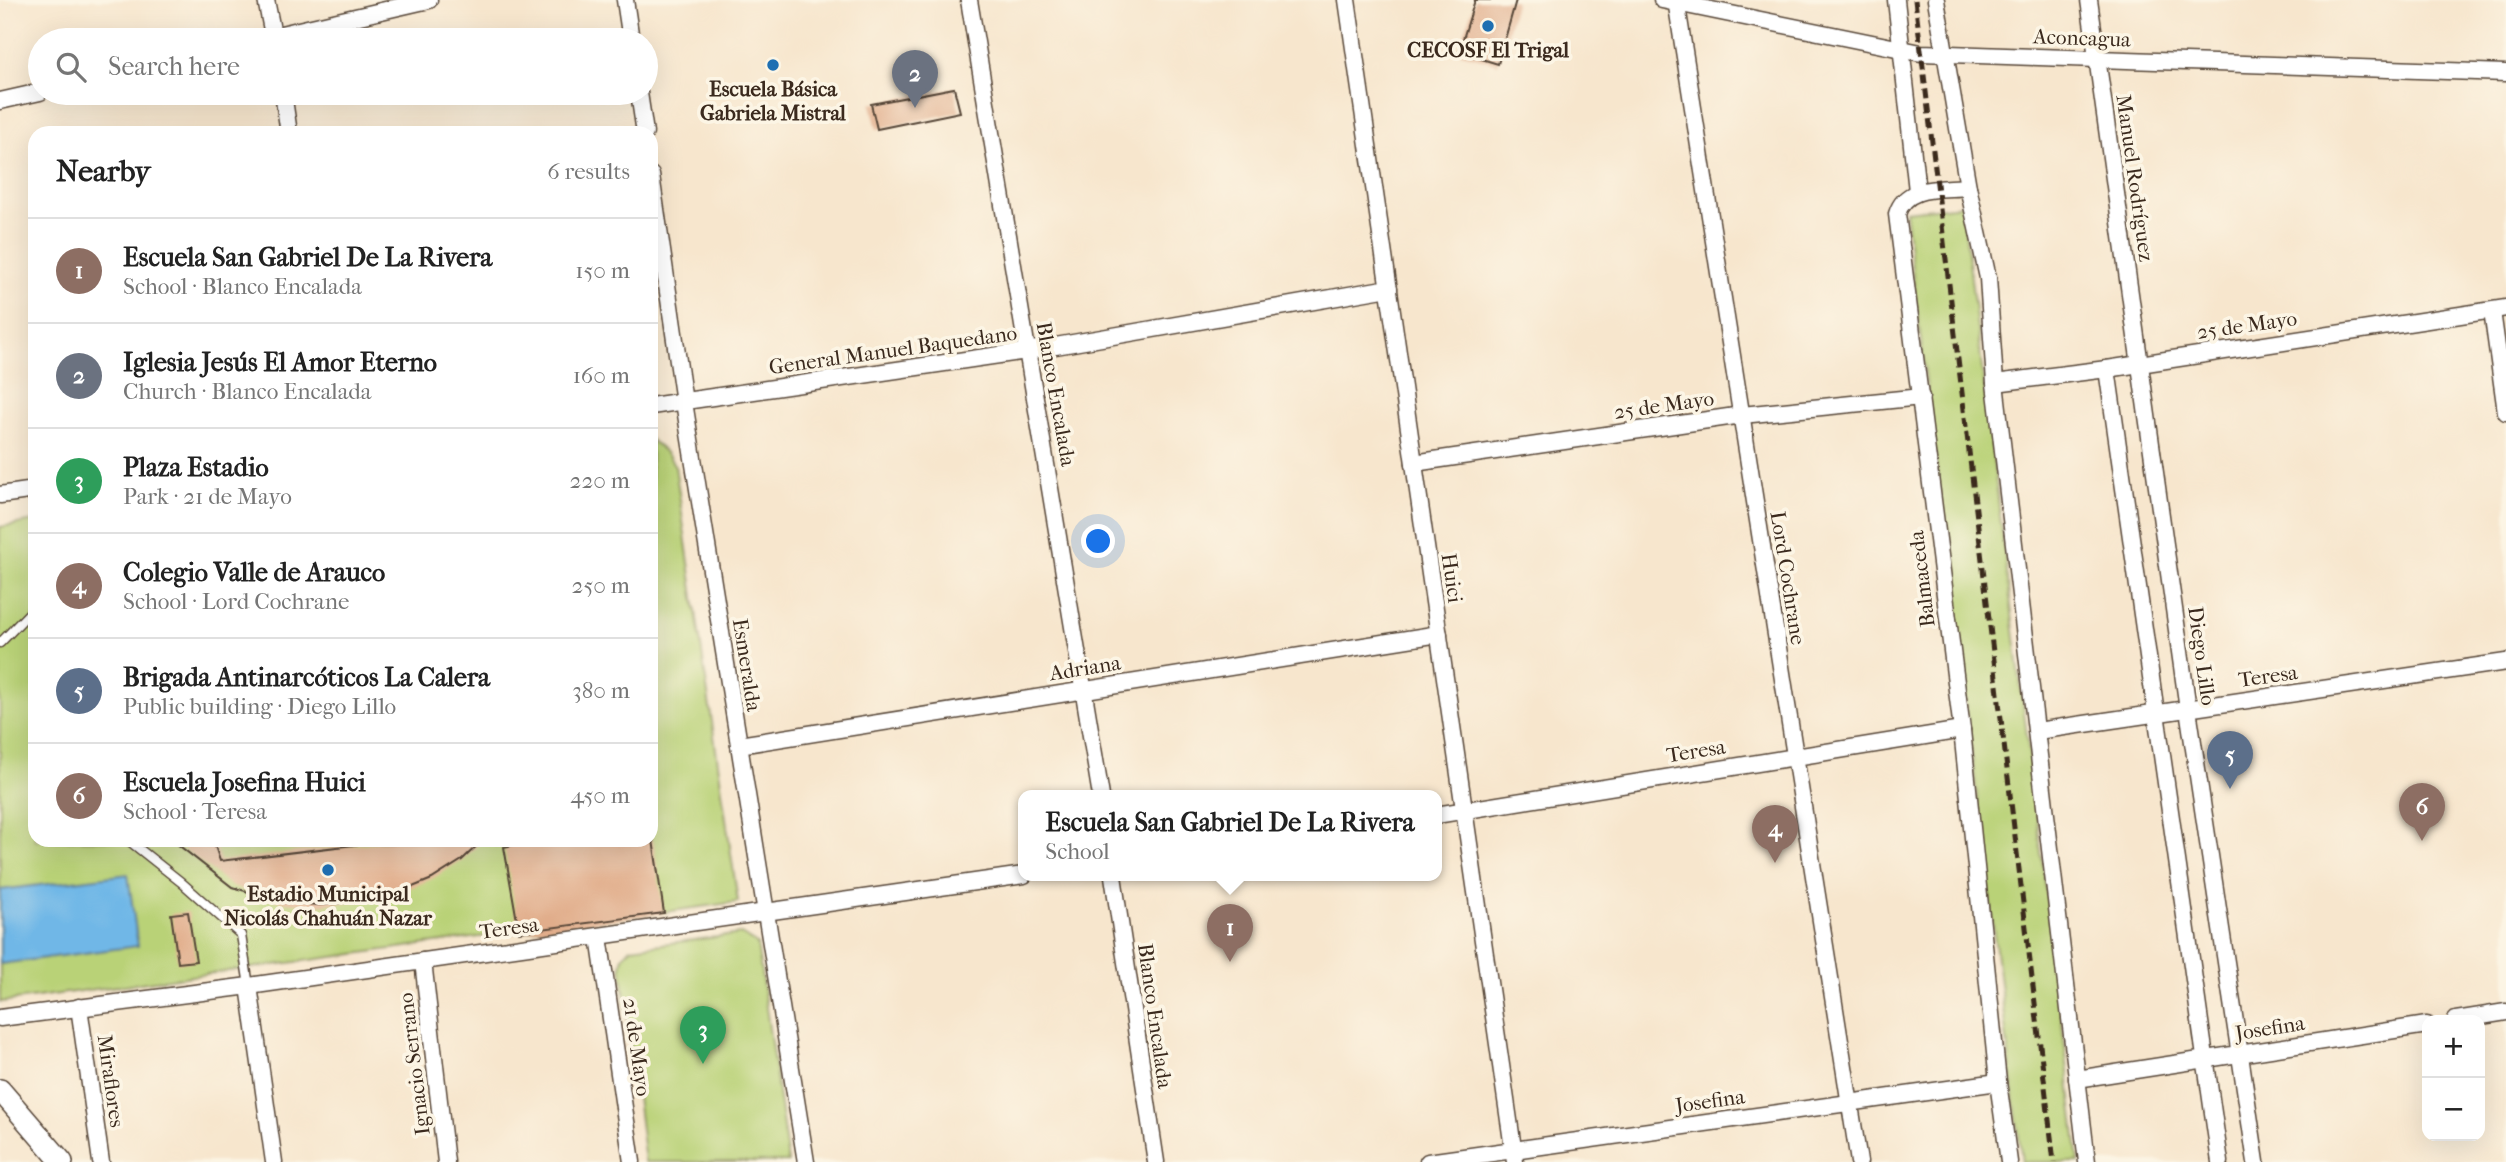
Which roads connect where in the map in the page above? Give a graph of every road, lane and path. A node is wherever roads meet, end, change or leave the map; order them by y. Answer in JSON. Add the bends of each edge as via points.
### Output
{"nodes":[{"id":1,"x":266,"y":0,"type":"edge"},
{"id":2,"x":429,"y":0,"type":"edge"},
{"id":3,"x":625,"y":0,"type":"edge"},
{"id":4,"x":969,"y":0,"type":"edge"},
{"id":5,"x":1347,"y":0,"type":"edge"},
{"id":6,"x":1896,"y":0,"type":"edge"},
{"id":7,"x":1936,"y":0,"type":"edge"},
{"id":8,"x":2089,"y":0,"type":"edge"},
{"id":9,"x":1672,"y":1,"type":"edge"},
{"id":10,"x":272,"y":28,"type":"edge"},
{"id":11,"x":315,"y":28,"type":"edge"},
{"id":12,"x":629,"y":28,"type":"edge"},
{"id":13,"x":1902,"y":50,"type":"junction"},
{"id":14,"x":1945,"y":54,"type":"junction"},
{"id":15,"x":2096,"y":60,"type":"junction"},
{"id":16,"x":2506,"y":73,"type":"edge"},
{"id":17,"x":28,"y":95,"type":"edge"},
{"id":18,"x":0,"y":101,"type":"edge"},
{"id":19,"x":285,"y":105,"type":"edge"},
{"id":20,"x":641,"y":105,"type":"edge"},
{"id":21,"x":288,"y":126,"type":"edge"},
{"id":22,"x":644,"y":126,"type":"edge"},
{"id":23,"x":1968,"y":187,"type":"junction"},
{"id":24,"x":1917,"y":191,"type":"junction"},
{"id":25,"x":658,"y":222,"type":"edge"},
{"id":26,"x":1389,"y":288,"type":"junction"},
{"id":27,"x":2499,"y":309,"type":"edge"},
{"id":28,"x":1027,"y":351,"type":"junction"},
{"id":29,"x":2140,"y":362,"type":"junction"},
{"id":30,"x":2107,"y":369,"type":"junction"},
{"id":31,"x":1995,"y":383,"type":"junction"},
{"id":32,"x":1921,"y":397,"type":"junction"},
{"id":33,"x":684,"y":402,"type":"junction"},
{"id":34,"x":658,"y":406,"type":"edge"},
{"id":35,"x":2506,"y":412,"type":"edge"},
{"id":36,"x":1742,"y":415,"type":"junction"},
{"id":37,"x":1414,"y":463,"type":"junction"},
{"id":38,"x":28,"y":491,"type":"edge"},
{"id":39,"x":0,"y":495,"type":"edge"},
{"id":40,"x":28,"y":614,"type":"edge"},
{"id":41,"x":1439,"y":634,"type":"junction"},
{"id":42,"x":0,"y":643,"type":"edge"},
{"id":43,"x":2506,"y":662,"type":"edge"},
{"id":44,"x":1084,"y":689,"type":"junction"},
{"id":45,"x":2188,"y":709,"type":"junction"},
{"id":46,"x":2158,"y":713,"type":"junction"},
{"id":47,"x":1962,"y":730,"type":"junction"},
{"id":48,"x":2037,"y":731,"type":"junction"},
{"id":49,"x":738,"y":745,"type":"junction"},
{"id":50,"x":1794,"y":756,"type":"junction"},
{"id":51,"x":1100,"y":790,"type":"edge"},
{"id":52,"x":1464,"y":811,"type":"junction"},
{"id":53,"x":1442,"y":814,"type":"edge"},
{"id":54,"x":137,"y":847,"type":"edge"},
{"id":55,"x":1018,"y":877,"type":"edge"},
{"id":56,"x":1114,"y":881,"type":"edge"},
{"id":57,"x":766,"y":912,"type":"junction"},
{"id":58,"x":599,"y":937,"type":"junction"},
{"id":59,"x":423,"y":961,"type":"junction"},
{"id":60,"x":249,"y":986,"type":"junction"},
{"id":61,"x":79,"y":1007,"type":"junction"},
{"id":62,"x":2506,"y":1012,"type":"edge"},
{"id":63,"x":2485,"y":1015,"type":"edge"},
{"id":64,"x":0,"y":1018,"type":"edge"},
{"id":65,"x":2422,"y":1026,"type":"edge"},
{"id":66,"x":2242,"y":1054,"type":"junction"},
{"id":67,"x":2206,"y":1059,"type":"junction"},
{"id":68,"x":2077,"y":1079,"type":"junction"},
{"id":69,"x":1998,"y":1082,"type":"junction"},
{"id":70,"x":0,"y":1090,"type":"edge"},
{"id":71,"x":1850,"y":1102,"type":"junction"},
{"id":72,"x":1514,"y":1156,"type":"edge"},
{"id":73,"x":62,"y":1162,"type":"edge"},
{"id":74,"x":102,"y":1162,"type":"edge"},
{"id":75,"x":274,"y":1162,"type":"edge"},
{"id":76,"x":446,"y":1162,"type":"edge"},
{"id":77,"x":632,"y":1162,"type":"edge"},
{"id":78,"x":806,"y":1162,"type":"edge"},
{"id":79,"x":1156,"y":1162,"type":"edge"},
{"id":80,"x":1428,"y":1162,"type":"edge"},
{"id":81,"x":1858,"y":1162,"type":"edge"},
{"id":82,"x":2009,"y":1162,"type":"edge"},
{"id":83,"x":2087,"y":1162,"type":"edge"},
{"id":84,"x":2220,"y":1162,"type":"edge"},
{"id":85,"x":2256,"y":1162,"type":"edge"}],
"edges":[{"from":1,"to":10,"type":"street"},
{"from":2,"to":11,"type":"street"},
{"from":3,"to":12,"type":"street"},
{"from":4,"to":28,"type":"street","name":"Blanco Encalada"},
{"from":5,"to":26,"type":"street","name":"Huici"},
{"from":6,"to":13,"type":"street"},
{"from":7,"to":14,"type":"street"},
{"from":8,"to":15,"type":"street","name":"Manuel Rodríguez"},
{"from":9,"to":13,"type":"street","name":"Aconcagua"},
{"from":9,"to":36,"type":"street","name":"Lord Cochrane"},
{"from":13,"to":14,"type":"street","name":"Aconcagua"},
{"from":13,"to":24,"type":"street"},
{"from":14,"to":15,"type":"street","name":"Aconcagua"},
{"from":14,"to":23,"type":"street"},
{"from":15,"to":16,"type":"street","name":"Aconcagua"},
{"from":15,"to":29,"type":"street","name":"Manuel Rodríguez"},
{"from":17,"to":18,"type":"street"},
{"from":19,"to":21,"type":"street"},
{"from":20,"to":22,"type":"street"},
{"from":23,"to":24,"type":"street"},
{"from":23,"to":31,"type":"street","via":[[1988,278]]},
{"from":24,"to":32,"type":"street","name":"Balmaceda","via":[[1900,204],[1897,215]]},
{"from":25,"to":33,"type":"street","name":"Esmeralda"},
{"from":26,"to":28,"type":"street","name":"General Manuel Baquedano"},
{"from":26,"to":37,"type":"street","name":"Huici"},
{"from":27,"to":29,"type":"street","name":"25 de Mayo"},
{"from":27,"to":35,"type":"street"},
{"from":28,"to":33,"type":"street","name":"General Manuel Baquedano"},
{"from":28,"to":44,"type":"street","name":"Blanco Encalada"},
{"from":29,"to":30,"type":"street","name":"25 de Mayo"},
{"from":29,"to":45,"type":"street","name":"Diego Lillo"},
{"from":30,"to":31,"type":"street","name":"25 de Mayo"},
{"from":30,"to":46,"type":"street"},
{"from":31,"to":48,"type":"street"},
{"from":32,"to":36,"type":"street","name":"25 de Mayo"},
{"from":32,"to":47,"type":"street","name":"Balmaceda"},
{"from":33,"to":34,"type":"street","name":"General Manuel Baquedano"},
{"from":33,"to":49,"type":"street","name":"Esmeralda"},
{"from":36,"to":37,"type":"street","name":"25 de Mayo"},
{"from":36,"to":50,"type":"street","name":"Lord Cochrane"},
{"from":37,"to":41,"type":"street","name":"Huici"},
{"from":38,"to":39,"type":"street"},
{"from":40,"to":42,"type":"lane"},
{"from":41,"to":44,"type":"street","name":"Adriana"},
{"from":41,"to":52,"type":"street","name":"Huici"},
{"from":43,"to":45,"type":"street","name":"Teresa"},
{"from":44,"to":49,"type":"street","name":"Adriana"},
{"from":44,"to":51,"type":"street","name":"Blanco Encalada"},
{"from":45,"to":46,"type":"street","name":"Teresa"},
{"from":45,"to":66,"type":"street","name":"Diego Lillo"},
{"from":46,"to":48,"type":"street","name":"Teresa"},
{"from":46,"to":67,"type":"street"},
{"from":47,"to":50,"type":"street","name":"Teresa"},
{"from":47,"to":69,"type":"street","name":"Balmaceda"},
{"from":48,"to":68,"type":"street"},
{"from":49,"to":57,"type":"street","name":"Esmeralda"},
{"from":50,"to":52,"type":"street","name":"Teresa"},
{"from":50,"to":71,"type":"street","name":"Lord Cochrane"},
{"from":52,"to":53,"type":"street","name":"Teresa"},
{"from":52,"to":72,"type":"street","name":"Huici"},
{"from":54,"to":60,"type":"lane","via":[[240,935]]},
{"from":55,"to":57,"type":"street","name":"Teresa"},
{"from":56,"to":79,"type":"street","name":"Blanco Encalada"},
{"from":57,"to":58,"type":"street","name":"Teresa"},
{"from":57,"to":78,"type":"street","name":"Esmeralda"},
{"from":58,"to":59,"type":"street","name":"Teresa"},
{"from":58,"to":77,"type":"street","name":"21 de Mayo"},
{"from":59,"to":60,"type":"street","name":"Teresa"},
{"from":59,"to":76,"type":"street","name":"Ignacio Serrano"},
{"from":60,"to":61,"type":"street","name":"Teresa"},
{"from":60,"to":75,"type":"street"},
{"from":61,"to":64,"type":"street","name":"Teresa"},
{"from":61,"to":74,"type":"street","name":"Miraflores"},
{"from":62,"to":63,"type":"street"},
{"from":65,"to":66,"type":"street","name":"Josefina"},
{"from":66,"to":67,"type":"street","name":"Josefina"},
{"from":66,"to":85,"type":"street","name":"Diego Lillo"},
{"from":67,"to":68,"type":"street","name":"Josefina"},
{"from":67,"to":84,"type":"street"},
{"from":68,"to":83,"type":"street"},
{"from":69,"to":71,"type":"street","name":"Josefina"},
{"from":69,"to":82,"type":"street","name":"Balmaceda"},
{"from":70,"to":73,"type":"street"},
{"from":71,"to":72,"type":"street","name":"Josefina"},
{"from":71,"to":81,"type":"street","name":"Lord Cochrane"},
{"from":72,"to":80,"type":"street","name":"Josefina"}]}
